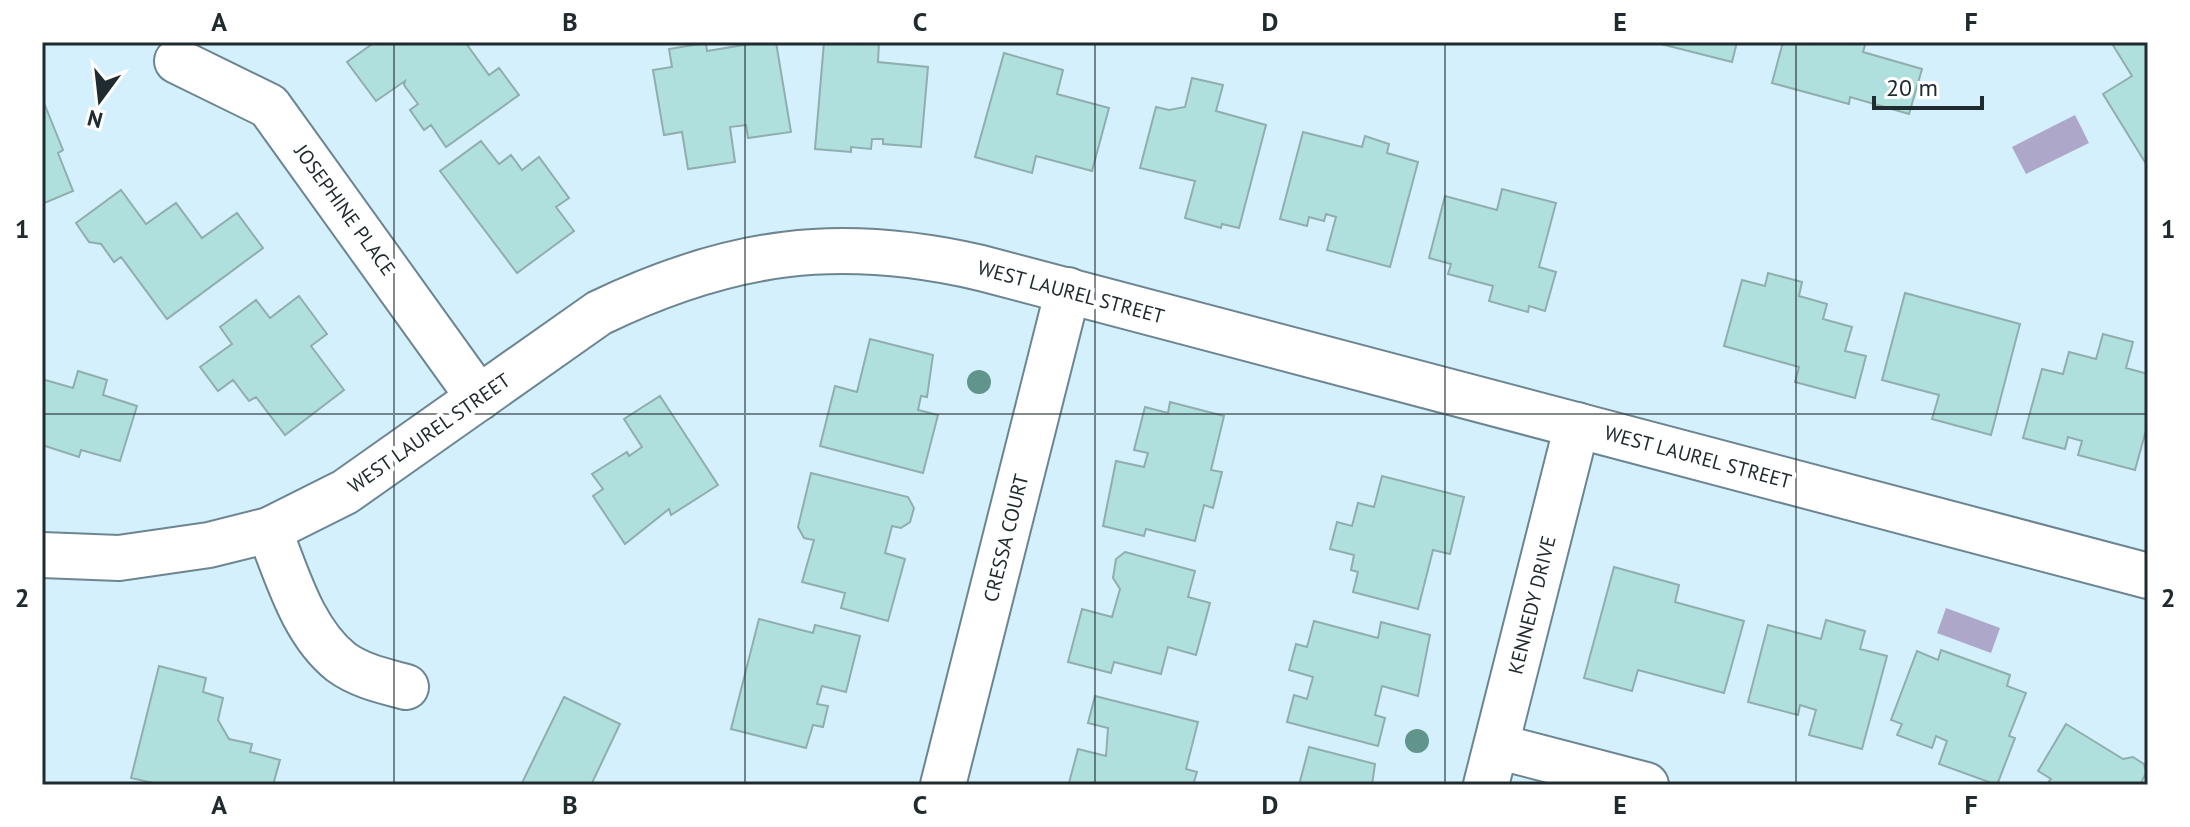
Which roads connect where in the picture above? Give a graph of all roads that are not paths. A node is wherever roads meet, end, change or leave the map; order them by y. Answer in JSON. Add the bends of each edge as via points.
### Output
{"nodes":[{"id":1,"x":177,"y":61,"type":"dead end"},
{"id":2,"x":1068,"y":290,"type":"junction"},
{"id":3,"x":479,"y":398,"type":"junction"},
{"id":4,"x":1577,"y":425,"type":"junction"},
{"id":5,"x":269,"y":530,"type":"junction"},
{"id":6,"x":42,"y":555,"type":"edge"},
{"id":7,"x":2148,"y":576,"type":"edge"},
{"id":8,"x":406,"y":687,"type":"dead end"},
{"id":9,"x":1491,"y":765,"type":"edge"},
{"id":10,"x":943,"y":785,"type":"edge"},
{"id":11,"x":1646,"y":785,"type":"edge"}],
"edges":[{"from":1,"to":3,"type":"street","name":"JOSEPHINE PLACE","via":[[269,106]]},
{"from":2,"to":3,"type":"street","name":"WEST LAUREL STREET","via":[[915,254],[805,251],[753,258],[699,271],[599,313]]},
{"from":2,"to":4,"type":"street","name":"WEST LAUREL STREET"},
{"from":2,"to":10,"type":"street","name":"CRESSA COURT"},
{"from":3,"to":5,"type":"street","name":"WEST LAUREL STREET","via":[[345,492]]},
{"from":4,"to":7,"type":"street","name":"WEST LAUREL STREET"},
{"from":4,"to":9,"type":"street","name":"KENNEDY DRIVE"},
{"from":5,"to":6,"type":"street","name":"WEST LAUREL STREET","via":[[119,558]]},
{"from":5,"to":8,"type":"street","via":[[314,632],[341,662]]},
{"from":9,"to":11,"type":"street"}]}
